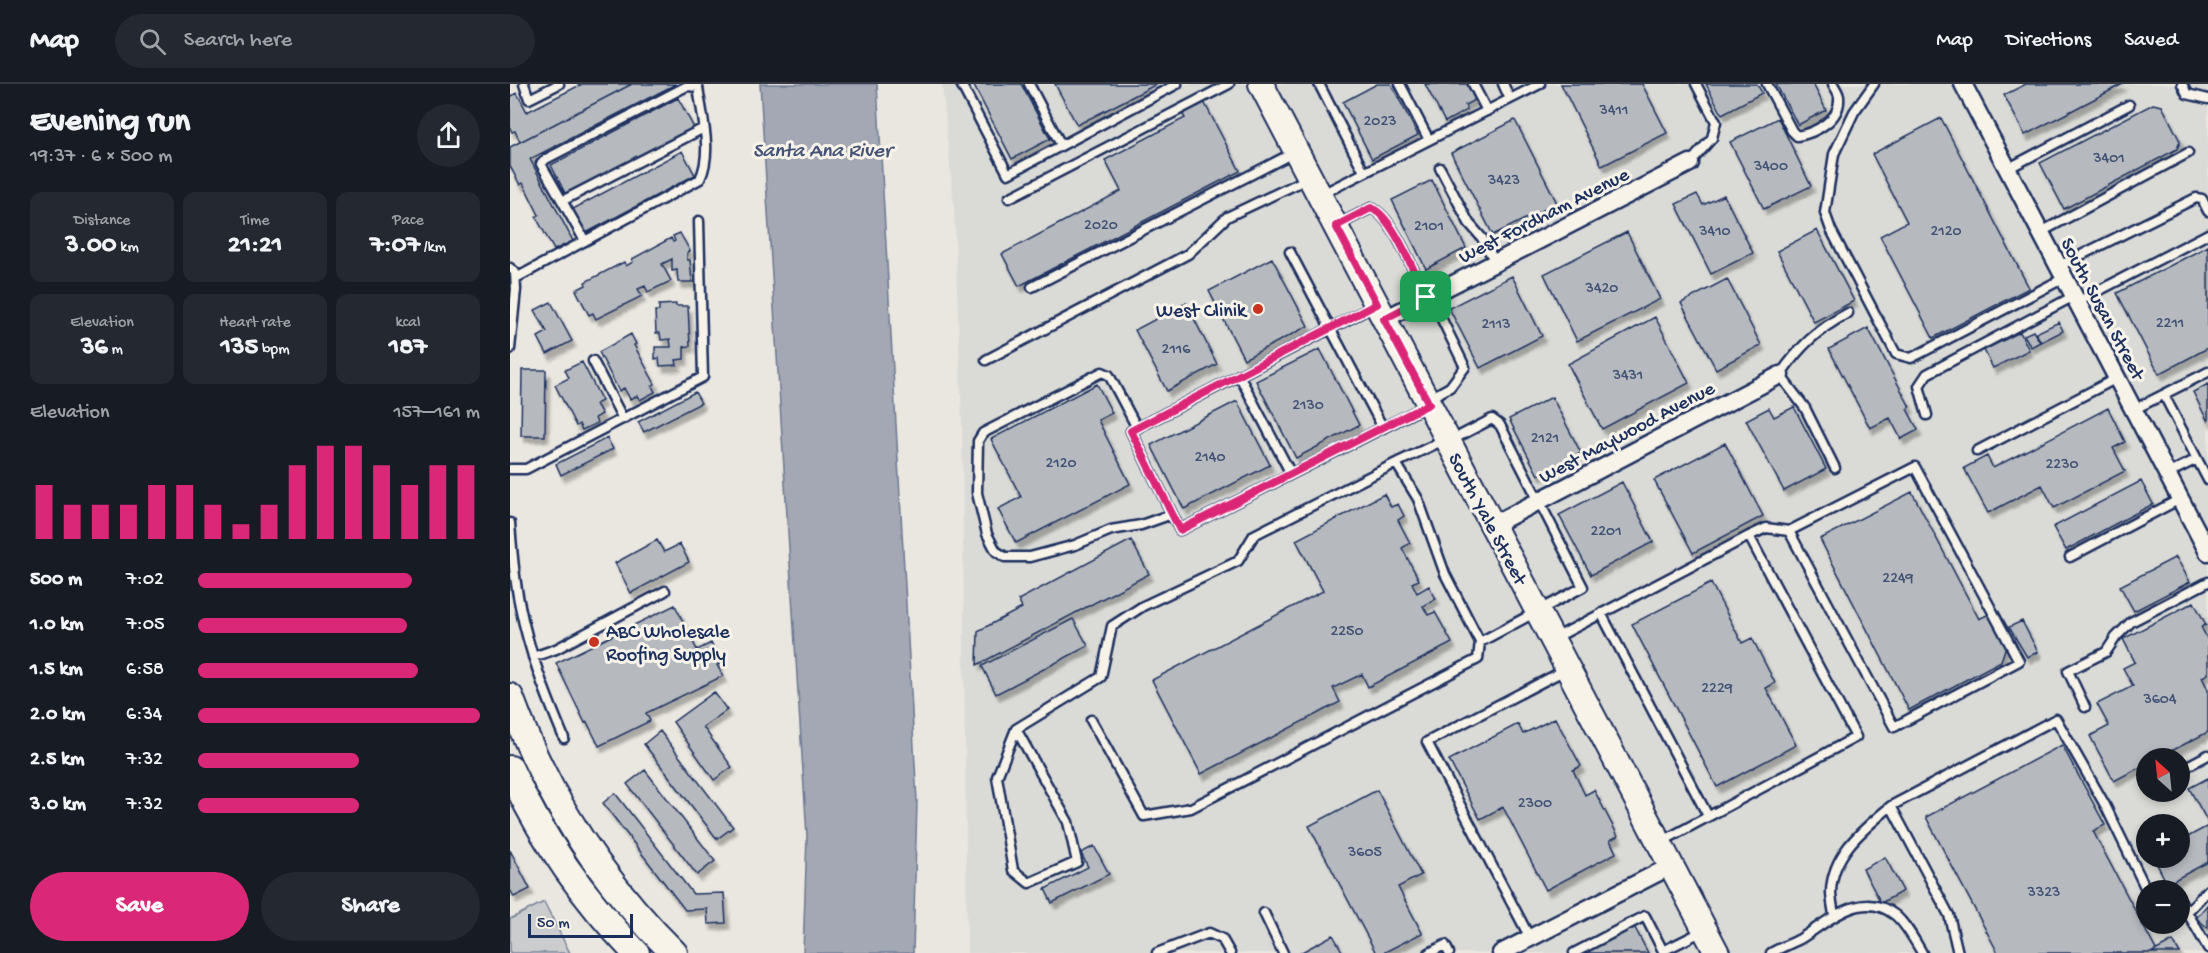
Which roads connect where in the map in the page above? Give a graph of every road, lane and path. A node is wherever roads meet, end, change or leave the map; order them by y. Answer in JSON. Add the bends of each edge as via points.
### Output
{"nodes":[{"id":1,"x":525,"y":84,"type":"edge"},
{"id":2,"x":559,"y":84,"type":"edge"},
{"id":3,"x":962,"y":84,"type":"edge"},
{"id":4,"x":1029,"y":84,"type":"edge"},
{"id":5,"x":1177,"y":84,"type":"edge"},
{"id":6,"x":1229,"y":84,"type":"edge"},
{"id":7,"x":1319,"y":84,"type":"edge"},
{"id":8,"x":1400,"y":84,"type":"edge"},
{"id":9,"x":1473,"y":84,"type":"edge"},
{"id":10,"x":1503,"y":84,"type":"edge"},
{"id":11,"x":1540,"y":84,"type":"edge"},
{"id":12,"x":1696,"y":84,"type":"edge"},
{"id":13,"x":1767,"y":84,"type":"edge"},
{"id":14,"x":1833,"y":84,"type":"edge"},
{"id":15,"x":1874,"y":84,"type":"edge"},
{"id":16,"x":1963,"y":84,"type":"edge"},
{"id":17,"x":2182,"y":84,"type":"edge"},
{"id":18,"x":1266,"y":88,"type":"edge"},
{"id":19,"x":1510,"y":99,"type":"junction"},
{"id":20,"x":2208,"y":99,"type":"edge"},
{"id":21,"x":2129,"y":105,"type":"dead end"},
{"id":22,"x":1487,"y":111,"type":"junction"},
{"id":23,"x":704,"y":128,"type":"junction"},
{"id":24,"x":1429,"y":140,"type":"junction"},
{"id":25,"x":1061,"y":145,"type":"junction"},
{"id":26,"x":1297,"y":151,"type":"junction"},
{"id":27,"x":2188,"y":153,"type":"dead end"},
{"id":28,"x":1690,"y":163,"type":"joint"},
{"id":29,"x":1440,"y":168,"type":"dead end"},
{"id":30,"x":2007,"y":169,"type":"junction"},
{"id":31,"x":1364,"y":172,"type":"junction"},
{"id":32,"x":1315,"y":186,"type":"junction"},
{"id":33,"x":1009,"y":198,"type":"dead end"},
{"id":34,"x":562,"y":201,"type":"junction"},
{"id":35,"x":2208,"y":211,"type":"edge"},
{"id":36,"x":699,"y":221,"type":"dead end"},
{"id":37,"x":1336,"y":226,"type":"junction"},
{"id":38,"x":2041,"y":232,"type":"junction"},
{"id":39,"x":2208,"y":234,"type":"edge"},
{"id":40,"x":585,"y":241,"type":"junction"},
{"id":41,"x":1290,"y":252,"type":"dead end"},
{"id":42,"x":1495,"y":262,"type":"junction"},
{"id":43,"x":510,"y":268,"type":"edge"},
{"id":44,"x":2062,"y":272,"type":"junction"},
{"id":45,"x":516,"y":278,"type":"junction"},
{"id":46,"x":1032,"y":287,"type":"dead end"},
{"id":47,"x":1428,"y":296,"type":"junction"},
{"id":48,"x":2076,"y":299,"type":"junction"},
{"id":49,"x":1381,"y":312,"type":"junction"},
{"id":50,"x":1848,"y":313,"type":"dead end"},
{"id":51,"x":1330,"y":328,"type":"junction"},
{"id":52,"x":510,"y":349,"type":"edge"},
{"id":53,"x":986,"y":360,"type":"dead end"},
{"id":54,"x":592,"y":361,"type":"dead end"},
{"id":55,"x":2208,"y":372,"type":"edge"},
{"id":56,"x":1239,"y":375,"type":"junction"},
{"id":57,"x":1780,"y":375,"type":"junction"},
{"id":58,"x":2117,"y":378,"type":"junction"},
{"id":59,"x":2164,"y":395,"type":"junction"},
{"id":60,"x":1428,"y":402,"type":"junction"},
{"id":61,"x":2133,"y":410,"type":"junction"},
{"id":62,"x":1927,"y":415,"type":"dead end"},
{"id":63,"x":623,"y":419,"type":"junction"},
{"id":64,"x":1137,"y":428,"type":"junction"},
{"id":65,"x":1383,"y":428,"type":"junction"},
{"id":66,"x":1448,"y":440,"type":"junction"},
{"id":67,"x":1977,"y":451,"type":"dead end"},
{"id":68,"x":2197,"y":459,"type":"junction"},
{"id":69,"x":1396,"y":463,"type":"junction"},
{"id":70,"x":1835,"y":468,"type":"dead end"},
{"id":71,"x":510,"y":469,"type":"edge"},
{"id":72,"x":1291,"y":474,"type":"junction"},
{"id":73,"x":2167,"y":474,"type":"junction"},
{"id":74,"x":2208,"y":480,"type":"edge"},
{"id":75,"x":2180,"y":499,"type":"junction"},
{"id":76,"x":1538,"y":501,"type":"junction"},
{"id":77,"x":1172,"y":514,"type":"junction"},
{"id":78,"x":510,"y":523,"type":"edge"},
{"id":79,"x":1493,"y":525,"type":"junction"},
{"id":80,"x":1789,"y":531,"type":"junction"},
{"id":81,"x":1749,"y":536,"type":"junction"},
{"id":82,"x":2208,"y":552,"type":"edge"},
{"id":83,"x":2070,"y":557,"type":"dead end"},
{"id":84,"x":2208,"y":582,"type":"edge"},
{"id":85,"x":665,"y":591,"type":"dead end"},
{"id":86,"x":1538,"y":612,"type":"junction"},
{"id":87,"x":1601,"y":613,"type":"junction"},
{"id":88,"x":1552,"y":640,"type":"junction"},
{"id":89,"x":1480,"y":642,"type":"junction"},
{"id":90,"x":533,"y":657,"type":"junction"},
{"id":91,"x":1568,"y":669,"type":"junction"},
{"id":92,"x":510,"y":697,"type":"edge"},
{"id":93,"x":2085,"y":707,"type":"dead end"},
{"id":94,"x":1091,"y":720,"type":"dead end"},
{"id":95,"x":1016,"y":729,"type":"junction"},
{"id":96,"x":564,"y":738,"type":"dead end"},
{"id":97,"x":2208,"y":755,"type":"edge"},
{"id":98,"x":2190,"y":765,"type":"edge"},
{"id":99,"x":510,"y":769,"type":"edge"},
{"id":100,"x":1891,"y":806,"type":"junction"},
{"id":101,"x":1708,"y":816,"type":"junction"},
{"id":102,"x":1659,"y":843,"type":"junction"},
{"id":103,"x":1671,"y":866,"type":"junction"},
{"id":104,"x":2142,"y":880,"type":"edge"},
{"id":105,"x":2208,"y":890,"type":"edge"},
{"id":106,"x":2190,"y":909,"type":"edge"},
{"id":107,"x":1264,"y":914,"type":"dead end"},
{"id":108,"x":1834,"y":915,"type":"junction"},
{"id":109,"x":2190,"y":917,"type":"edge"},
{"id":110,"x":1705,"y":930,"type":"junction"},
{"id":111,"x":1530,"y":938,"type":"junction"},
{"id":112,"x":2208,"y":948,"type":"edge"},
{"id":113,"x":636,"y":953,"type":"edge"},
{"id":114,"x":674,"y":953,"type":"edge"},
{"id":115,"x":1157,"y":953,"type":"edge"},
{"id":116,"x":1230,"y":953,"type":"edge"},
{"id":117,"x":1283,"y":953,"type":"edge"},
{"id":118,"x":1429,"y":953,"type":"edge"},
{"id":119,"x":1449,"y":953,"type":"edge"},
{"id":120,"x":1501,"y":953,"type":"edge"},
{"id":121,"x":1574,"y":953,"type":"edge"},
{"id":122,"x":1717,"y":953,"type":"edge"},
{"id":123,"x":1771,"y":953,"type":"edge"},
{"id":124,"x":1922,"y":953,"type":"edge"},
{"id":125,"x":1958,"y":953,"type":"edge"}],
"edges":[{"from":1,"to":2,"type":"lane","via":[[529,99]]},
{"from":3,"to":25,"type":"lane","via":[[1008,174]]},
{"from":4,"to":25,"type":"lane"},
{"from":5,"to":25,"type":"lane"},
{"from":6,"to":33,"type":"lane"},
{"from":7,"to":31,"type":"lane"},
{"from":8,"to":24,"type":"lane"},
{"from":9,"to":22,"type":"lane"},
{"from":10,"to":19,"type":"lane"},
{"from":11,"to":19,"type":"lane"},
{"from":12,"to":28,"type":"lane","via":[[1716,122],[1712,138]]},
{"from":13,"to":14,"type":"lane","via":[[1797,136],[1830,122],[1837,111],[1839,96]]},
{"from":15,"to":44,"type":"lane","via":[[1854,112],[1834,154],[1825,213],[1896,354],[1911,358]]},
{"from":16,"to":30,"type":"street","name":"South Susan Street"},
{"from":17,"to":20,"type":"lane","via":[[2187,94]]},
{"from":18,"to":26,"type":"street","name":"South Yale Street"},
{"from":19,"to":22,"type":"lane"},
{"from":21,"to":30,"type":"lane"},
{"from":22,"to":24,"type":"lane"},
{"from":23,"to":34,"type":"lane"},
{"from":23,"to":34,"type":"lane","via":[[698,87],[687,86],[546,159],[541,164]]},
{"from":23,"to":40,"type":"lane","via":[[706,168],[700,179]]},
{"from":24,"to":31,"type":"lane"},
{"from":26,"to":32,"type":"street","name":"South Yale Street"},
{"from":26,"to":46,"type":"lane"},
{"from":27,"to":38,"type":"lane"},
{"from":28,"to":42,"type":"street","name":"West Fordham Avenue"},
{"from":29,"to":42,"type":"lane"},
{"from":30,"to":38,"type":"street","name":"South Susan Street"},
{"from":31,"to":32,"type":"lane"},
{"from":32,"to":37,"type":"street","name":"South Yale Street"},
{"from":32,"to":53,"type":"lane","via":[[1227,217],[1188,254]]},
{"from":34,"to":40,"type":"lane"},
{"from":35,"to":44,"type":"lane","via":[[2202,200],[2196,198]]},
{"from":36,"to":63,"type":"lane","via":[[703,377]]},
{"from":37,"to":47,"type":"lane","via":[[1371,208],[1378,211],[1390,225]]},
{"from":37,"to":49,"type":"street","name":"South Yale Street"},
{"from":38,"to":44,"type":"street","name":"South Susan Street"},
{"from":39,"to":48,"type":"lane"},
{"from":40,"to":45,"type":"lane"},
{"from":41,"to":51,"type":"lane"},
{"from":42,"to":47,"type":"street","name":"West Fordham Avenue"},
{"from":43,"to":45,"type":"lane"},
{"from":44,"to":48,"type":"street","name":"South Susan Street"},
{"from":45,"to":52,"type":"lane"},
{"from":47,"to":49,"type":"street","name":"West Fordham Avenue"},
{"from":47,"to":60,"type":"lane","via":[[1465,367],[1450,387]]},
{"from":48,"to":58,"type":"street","name":"South Susan Street"},
{"from":48,"to":62,"type":"lane","via":[[1927,374],[1919,386]]},
{"from":49,"to":51,"type":"lane"},
{"from":49,"to":60,"type":"street","name":"South Yale Street"},
{"from":50,"to":57,"type":"lane","via":[[1825,325],[1798,349]]},
{"from":51,"to":56,"type":"lane"},
{"from":51,"to":65,"type":"lane"},
{"from":54,"to":63,"type":"lane"},
{"from":55,"to":59,"type":"lane"},
{"from":56,"to":64,"type":"lane"},
{"from":56,"to":72,"type":"lane"},
{"from":57,"to":70,"type":"lane","via":[[1805,408]]},
{"from":57,"to":76,"type":"street","name":"West Maywood Avenue"},
{"from":58,"to":61,"type":"street","name":"South Susan Street"},
{"from":58,"to":67,"type":"lane"},
{"from":59,"to":61,"type":"lane"},
{"from":59,"to":68,"type":"lane"},
{"from":60,"to":65,"type":"lane"},
{"from":60,"to":66,"type":"street","name":"South Yale Street"},
{"from":61,"to":73,"type":"street","name":"South Susan Street"},
{"from":63,"to":71,"type":"lane","via":[[526,470]]},
{"from":64,"to":77,"type":"lane","via":[[1131,431]]},
{"from":64,"to":77,"type":"lane","via":[[1109,375],[1102,372],[983,433],[978,441],[976,493],[987,534],[996,551],[1005,556],[1029,556]]},
{"from":65,"to":72,"type":"lane"},
{"from":66,"to":69,"type":"lane"},
{"from":66,"to":76,"type":"lane","via":[[1492,419],[1500,425]]},
{"from":66,"to":79,"type":"street","name":"South Yale Street"},
{"from":68,"to":73,"type":"lane"},
{"from":68,"to":74,"type":"lane"},
{"from":69,"to":89,"type":"lane","via":[[1418,499],[1445,574]]},
{"from":69,"to":95,"type":"lane","via":[[1254,536],[1238,561],[1143,606],[1112,626],[1101,677]]},
{"from":72,"to":77,"type":"lane","via":[[1180,530]]},
{"from":73,"to":75,"type":"street","name":"South Susan Street"},
{"from":75,"to":82,"type":"street","name":"South Susan Street"},
{"from":75,"to":83,"type":"lane"},
{"from":76,"to":79,"type":"street","name":"West Maywood Avenue"},
{"from":76,"to":86,"type":"lane","via":[[1583,587]]},
{"from":78,"to":90,"type":"lane","via":[[519,604]]},
{"from":79,"to":86,"type":"street","name":"South Yale Street"},
{"from":80,"to":80,"type":"lane","via":[[1915,467],[2019,661],[1894,727]]},
{"from":80,"to":81,"type":"lane","via":[[1766,528]]},
{"from":81,"to":87,"type":"lane"},
{"from":81,"to":101,"type":"lane","via":[[1856,737]]},
{"from":84,"to":93,"type":"lane","via":[[2131,622],[2106,652],[2068,671]]},
{"from":85,"to":90,"type":"lane","via":[[556,649]]},
{"from":86,"to":88,"type":"street","name":"South Yale Street"},
{"from":86,"to":89,"type":"lane"},
{"from":87,"to":88,"type":"lane"},
{"from":87,"to":101,"type":"lane"},
{"from":88,"to":91,"type":"street","name":"South Yale Street"},
{"from":89,"to":94,"type":"lane","via":[[1478,659],[1191,808],[1144,816]]},
{"from":90,"to":96,"type":"lane"},
{"from":91,"to":102,"type":"street","name":"South Yale Street"},
{"from":91,"to":111,"type":"lane","via":[[1427,742]]},
{"from":92,"to":114,"type":"main road","via":[[545,781],[575,833],[609,882]]},
{"from":95,"to":95,"type":"lane","via":[[997,777],[1013,870],[1029,883],[1077,862],[1068,822]]},
{"from":97,"to":98,"type":"lane"},
{"from":99,"to":113,"type":"main road","via":[[553,849],[587,898]]},
{"from":100,"to":104,"type":"lane","via":[[2056,719]]},
{"from":100,"to":108,"type":"lane","via":[[1850,842],[1835,870],[1831,892]]},
{"from":100,"to":125,"type":"lane","via":[[1949,915]]},
{"from":101,"to":102,"type":"lane"},
{"from":102,"to":103,"type":"street","name":"South Yale Street"},
{"from":103,"to":110,"type":"street","name":"South Yale Street"},
{"from":103,"to":111,"type":"street"},
{"from":105,"to":106,"type":"lane"},
{"from":107,"to":117,"type":"lane"},
{"from":108,"to":123,"type":"lane"},
{"from":108,"to":124,"type":"lane","via":[[1853,907],[1887,910],[1897,916]]},
{"from":109,"to":112,"type":"lane"},
{"from":110,"to":121,"type":"lane","via":[[1663,951],[1645,916]]},
{"from":110,"to":122,"type":"street","name":"South Yale Street"},
{"from":111,"to":120,"type":"street"},
{"from":115,"to":116,"type":"lane","via":[[1209,933],[1222,939]]},
{"from":118,"to":119,"type":"lane","via":[[1444,945]]}]}
